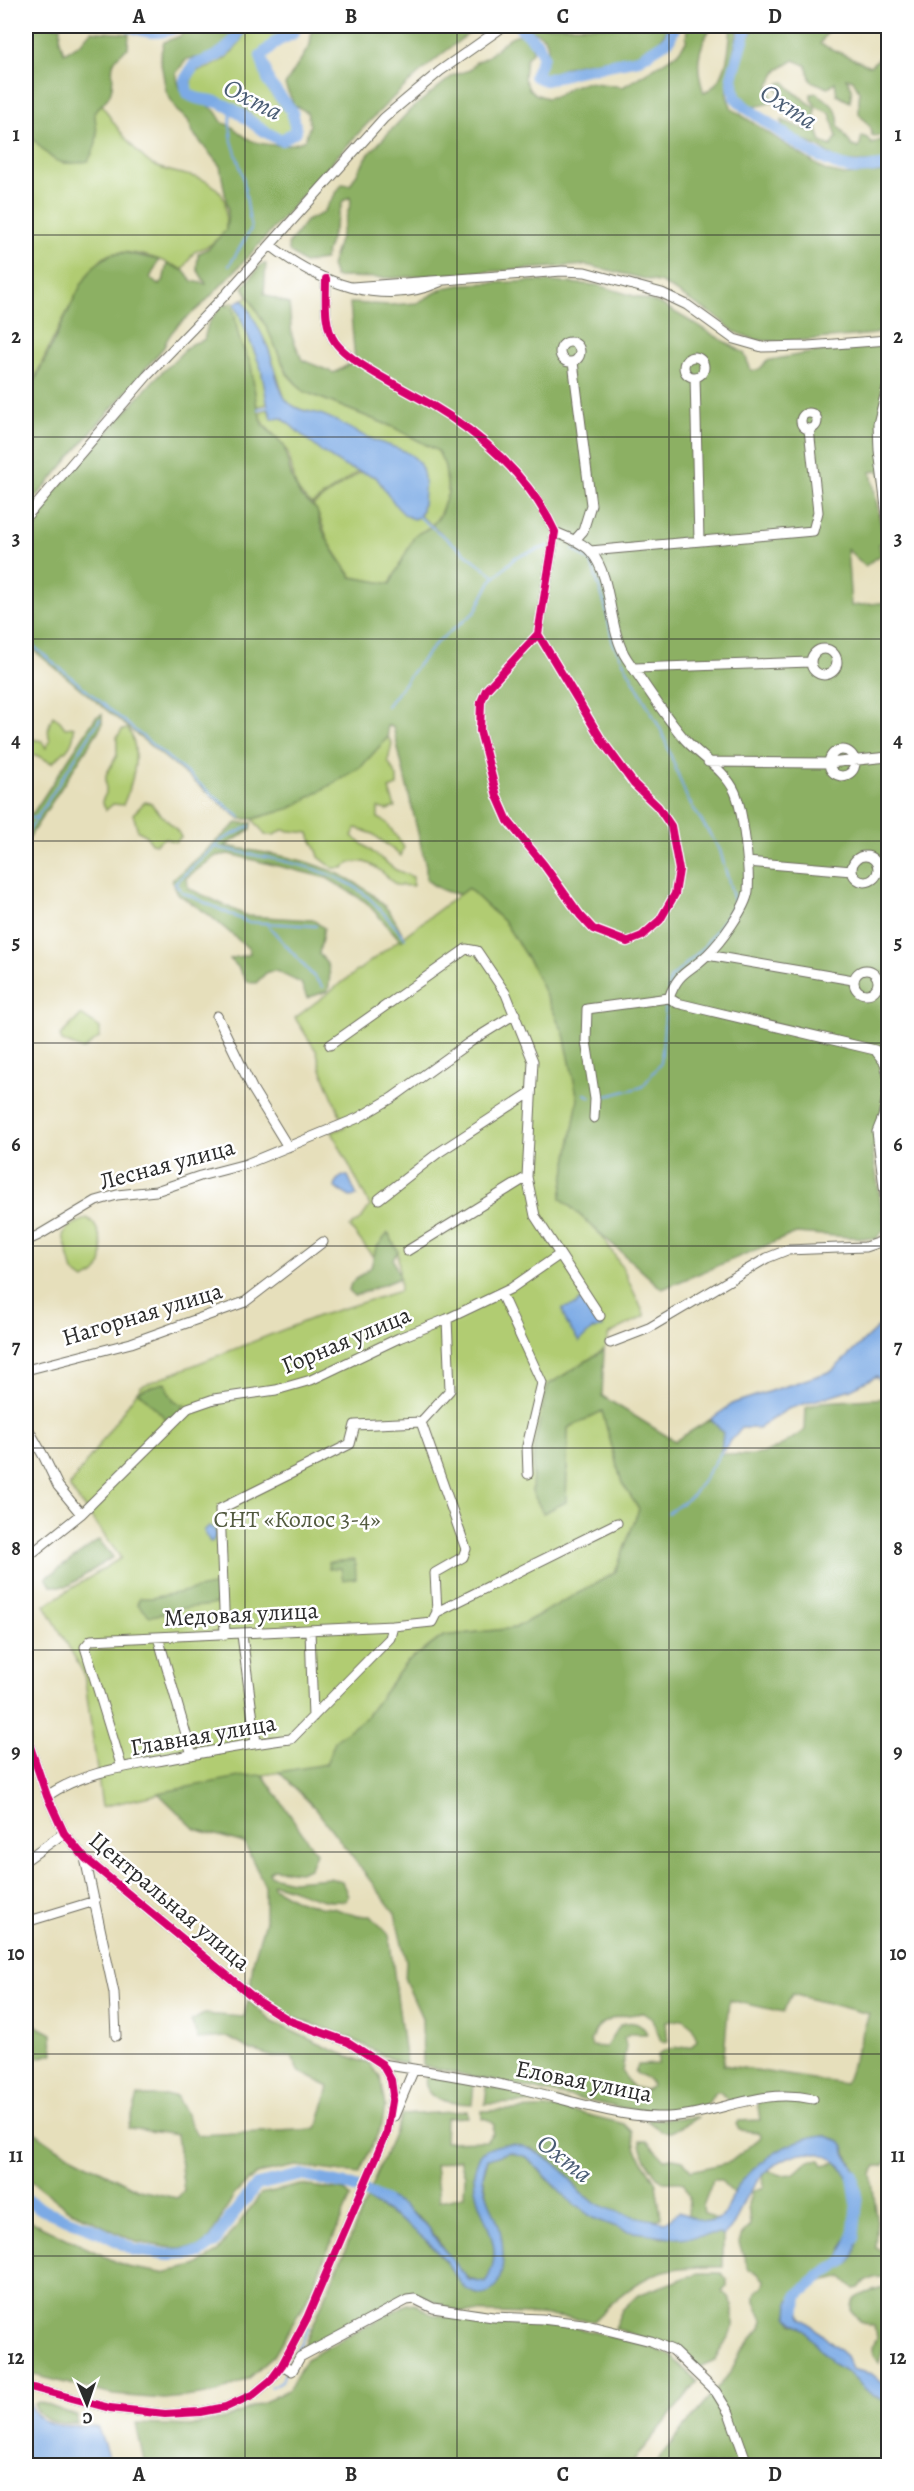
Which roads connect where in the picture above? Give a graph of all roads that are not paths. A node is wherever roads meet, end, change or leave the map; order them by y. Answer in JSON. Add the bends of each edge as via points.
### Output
{"nodes":[{"id":1,"x":502,"y":27,"type":"edge"},
{"id":2,"x":270,"y":245,"type":"junction"},
{"id":3,"x":326,"y":279,"type":"junction"},
{"id":4,"x":888,"y":340,"type":"edge"},
{"id":5,"x":573,"y":362,"type":"dead end"},
{"id":6,"x":695,"y":377,"type":"dead end"},
{"id":7,"x":888,"y":383,"type":"edge"},
{"id":8,"x":809,"y":429,"type":"dead end"},
{"id":9,"x":26,"y":517,"type":"edge"},
{"id":10,"x":888,"y":524,"type":"edge"},
{"id":11,"x":555,"y":532,"type":"junction"},
{"id":12,"x":699,"y":540,"type":"junction"},
{"id":13,"x":574,"y":541,"type":"junction"},
{"id":14,"x":590,"y":551,"type":"junction"},
{"id":15,"x":538,"y":634,"type":"junction"},
{"id":16,"x":810,"y":662,"type":"dead end"},
{"id":17,"x":635,"y":668,"type":"junction"},
{"id":18,"x":888,"y":757,"type":"edge"},
{"id":19,"x":855,"y":760,"type":"junction"},
{"id":20,"x":708,"y":762,"type":"junction"},
{"id":21,"x":829,"y":763,"type":"junction"},
{"id":22,"x":747,"y":862,"type":"junction"},
{"id":23,"x":852,"y":871,"type":"dead end"},
{"id":24,"x":707,"y":955,"type":"junction"},
{"id":25,"x":854,"y":980,"type":"dead end"},
{"id":26,"x":667,"y":998,"type":"junction"},
{"id":27,"x":515,"y":1014,"type":"junction"},
{"id":28,"x":217,"y":1016,"type":"dead end"},
{"id":29,"x":330,"y":1045,"type":"dead end"},
{"id":30,"x":888,"y":1076,"type":"edge"},
{"id":31,"x":888,"y":1088,"type":"edge"},
{"id":32,"x":530,"y":1093,"type":"junction"},
{"id":33,"x":594,"y":1118,"type":"dead end"},
{"id":34,"x":287,"y":1145,"type":"junction"},
{"id":35,"x":527,"y":1176,"type":"junction"},
{"id":36,"x":379,"y":1199,"type":"dead end"},
{"id":37,"x":888,"y":1218,"type":"edge"},
{"id":38,"x":888,"y":1230,"type":"edge"},
{"id":39,"x":26,"y":1241,"type":"edge"},
{"id":40,"x":323,"y":1242,"type":"dead end"},
{"id":41,"x":407,"y":1251,"type":"dead end"},
{"id":42,"x":559,"y":1255,"type":"junction"},
{"id":43,"x":501,"y":1294,"type":"junction"},
{"id":44,"x":600,"y":1316,"type":"dead end"},
{"id":45,"x":447,"y":1319,"type":"junction"},
{"id":46,"x":610,"y":1343,"type":"dead end"},
{"id":47,"x":26,"y":1370,"type":"edge"},
{"id":48,"x":421,"y":1422,"type":"junction"},
{"id":49,"x":26,"y":1425,"type":"edge"},
{"id":50,"x":528,"y":1474,"type":"dead end"},
{"id":51,"x":81,"y":1514,"type":"junction"},
{"id":52,"x":617,"y":1523,"type":"dead end"},
{"id":53,"x":26,"y":1558,"type":"edge"},
{"id":54,"x":437,"y":1612,"type":"junction"},
{"id":55,"x":393,"y":1626,"type":"junction"},
{"id":56,"x":310,"y":1630,"type":"junction"},
{"id":57,"x":225,"y":1635,"type":"junction"},
{"id":58,"x":242,"y":1635,"type":"junction"},
{"id":59,"x":158,"y":1637,"type":"junction"},
{"id":60,"x":313,"y":1717,"type":"junction"},
{"id":61,"x":26,"y":1735,"type":"edge"},
{"id":62,"x":256,"y":1743,"type":"junction"},
{"id":63,"x":192,"y":1755,"type":"junction"},
{"id":64,"x":122,"y":1768,"type":"junction"},
{"id":65,"x":47,"y":1796,"type":"junction"},
{"id":66,"x":64,"y":1833,"type":"junction"},
{"id":67,"x":85,"y":1858,"type":"junction"},
{"id":68,"x":26,"y":1860,"type":"edge"},
{"id":69,"x":95,"y":1901,"type":"junction"},
{"id":70,"x":26,"y":1922,"type":"edge"},
{"id":71,"x":116,"y":2036,"type":"dead end"},
{"id":72,"x":382,"y":2064,"type":"junction"},
{"id":73,"x":414,"y":2069,"type":"junction"},
{"id":74,"x":813,"y":2099,"type":"dead end"},
{"id":75,"x":387,"y":2132,"type":"junction"},
{"id":76,"x":282,"y":2365,"type":"junction"},
{"id":77,"x":26,"y":2386,"type":"edge"},
{"id":78,"x":747,"y":2466,"type":"edge"}],
"edges":[{"from":1,"to":2,"type":"street","via":[[391,112]]},
{"from":2,"to":3,"type":"street"},
{"from":2,"to":9,"type":"street","via":[[147,376]]},
{"from":3,"to":4,"type":"street","via":[[390,294],[426,288],[447,278],[585,272],[662,293],[687,305],[734,339],[762,347]]},
{"from":3,"to":11,"type":"street","via":[[327,322],[335,342],[396,386],[466,428],[496,453],[526,482]]},
{"from":5,"to":13,"type":"street","via":[[591,505],[583,531]]},
{"from":6,"to":12,"type":"street"},
{"from":7,"to":10,"type":"street","via":[[878,424]]},
{"from":8,"to":12,"type":"street","via":[[818,512],[813,531]]},
{"from":11,"to":13,"type":"street"},
{"from":11,"to":15,"type":"street"},
{"from":12,"to":14,"type":"street"},
{"from":13,"to":14,"type":"street"},
{"from":14,"to":17,"type":"street","via":[[602,575],[617,634]]},
{"from":15,"to":15,"type":"street","via":[[486,690],[481,702],[480,731],[497,796],[508,821],[580,915],[593,929],[627,942],[642,936],[660,920],[675,894],[679,870],[671,826],[603,742]]},
{"from":16,"to":17,"type":"street"},
{"from":17,"to":20,"type":"street","via":[[683,738]]},
{"from":18,"to":19,"type":"street"},
{"from":19,"to":21,"type":"street"},
{"from":19,"to":21,"type":"street","via":[[846,776],[837,775]]},
{"from":20,"to":21,"type":"street"},
{"from":20,"to":22,"type":"street","via":[[735,792]]},
{"from":22,"to":23,"type":"street"},
{"from":22,"to":24,"type":"street","via":[[748,892]]},
{"from":24,"to":25,"type":"street"},
{"from":24,"to":26,"type":"street","via":[[683,972]]},
{"from":26,"to":30,"type":"street","via":[[874,1050],[885,1064]]},
{"from":26,"to":33,"type":"street","via":[[587,1009],[586,1041]]},
{"from":27,"to":29,"type":"street","via":[[477,951],[466,949]]},
{"from":27,"to":32,"type":"street","via":[[533,1061]]},
{"from":27,"to":34,"type":"street","name":"Лесная улица","via":[[375,1109]]},
{"from":28,"to":34,"type":"street","via":[[252,1088]]},
{"from":31,"to":37,"type":"street","via":[[877,1131]]},
{"from":32,"to":35,"type":"street"},
{"from":32,"to":36,"type":"street","via":[[438,1153]]},
{"from":34,"to":39,"type":"street","name":"Лесная улица","via":[[246,1164],[181,1184],[96,1201]]},
{"from":35,"to":41,"type":"street"},
{"from":35,"to":42,"type":"street","via":[[535,1216]]},
{"from":38,"to":46,"type":"street","via":[[883,1241],[865,1247],[787,1250],[767,1258],[649,1328]]},
{"from":40,"to":47,"type":"street","name":"Нагорная улица","via":[[245,1302],[131,1343]]},
{"from":42,"to":43,"type":"street"},
{"from":42,"to":44,"type":"street"},
{"from":43,"to":45,"type":"street"},
{"from":43,"to":50,"type":"street","via":[[542,1383],[527,1446]]},
{"from":45,"to":48,"type":"street","name":"Горная улица","via":[[450,1390]]},
{"from":45,"to":51,"type":"street","name":"Горная улица","via":[[311,1380],[276,1390],[214,1399],[188,1408]]},
{"from":48,"to":54,"type":"street","via":[[466,1549],[463,1557],[435,1573]]},
{"from":48,"to":57,"type":"street","via":[[355,1425],[350,1444],[220,1509]]},
{"from":49,"to":51,"type":"street","via":[[58,1486]]},
{"from":51,"to":53,"type":"street","name":"Горная улица"},
{"from":52,"to":54,"type":"street"},
{"from":54,"to":55,"type":"street","via":[[432,1622]]},
{"from":55,"to":56,"type":"street","name":"Медовая улица"},
{"from":55,"to":60,"type":"street","name":"Главная улица","via":[[390,1638]]},
{"from":56,"to":58,"type":"street","name":"Медовая улица"},
{"from":56,"to":60,"type":"street"},
{"from":57,"to":58,"type":"street","name":"Медовая улица"},
{"from":57,"to":59,"type":"street","name":"Медовая улица"},
{"from":58,"to":62,"type":"street"},
{"from":59,"to":63,"type":"street"},
{"from":59,"to":64,"type":"street","name":"Медовая улица","via":[[91,1640],[85,1647]]},
{"from":60,"to":62,"type":"street","name":"Главная улица","via":[[291,1739]]},
{"from":61,"to":65,"type":"street","name":"Центральная улица"},
{"from":62,"to":63,"type":"street","name":"Главная улица"},
{"from":63,"to":64,"type":"street","name":"Главная улица"},
{"from":64,"to":65,"type":"street","name":"Главная улица","via":[[94,1775]]},
{"from":65,"to":66,"type":"street","name":"Центральная улица"},
{"from":66,"to":67,"type":"street","name":"Центральная улица"},
{"from":66,"to":68,"type":"street","name":"Центральная улица"},
{"from":67,"to":69,"type":"street"},
{"from":67,"to":72,"type":"street","name":"Центральная улица","via":[[258,2001],[290,2021],[348,2042]]},
{"from":69,"to":70,"type":"street"},
{"from":69,"to":71,"type":"street","via":[[114,1993]]},
{"from":72,"to":73,"type":"street","name":"Еловая улица"},
{"from":72,"to":75,"type":"street","via":[[391,2080],[393,2095]]},
{"from":73,"to":74,"type":"street","name":"Еловая улица","via":[[657,2117],[775,2095]]},
{"from":73,"to":75,"type":"street"},
{"from":75,"to":76,"type":"street","via":[[307,2318]]},
{"from":76,"to":77,"type":"street","via":[[254,2394],[226,2407],[200,2412],[165,2414],[110,2408]]},
{"from":76,"to":78,"type":"street","via":[[292,2371],[300,2357],[415,2299],[433,2308],[493,2318],[542,2319],[609,2329],[672,2350],[716,2392],[729,2413]]}]}
